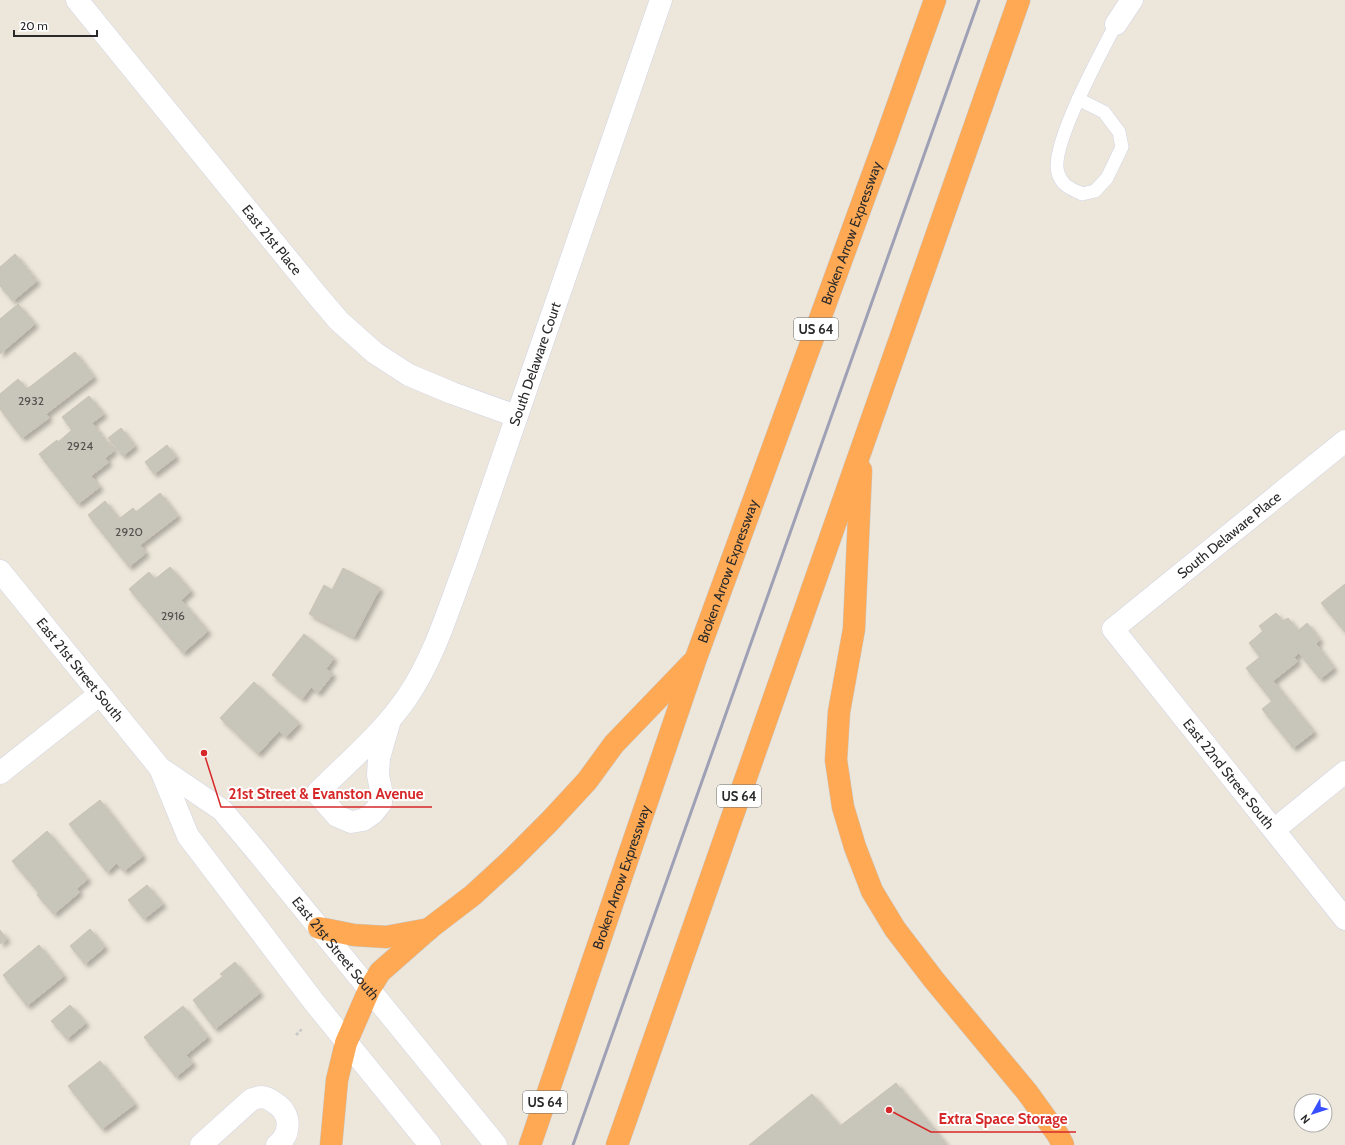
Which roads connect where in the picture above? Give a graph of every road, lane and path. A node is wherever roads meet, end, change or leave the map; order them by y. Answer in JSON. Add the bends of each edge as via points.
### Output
{"nodes":[{"id":1,"x":78,"y":0,"type":"edge"},
{"id":2,"x":661,"y":0,"type":"edge"},
{"id":3,"x":935,"y":0,"type":"edge"},
{"id":4,"x":1019,"y":0,"type":"edge"},
{"id":5,"x":1132,"y":0,"type":"edge"},
{"id":6,"x":1116,"y":24,"type":"joint"},
{"id":7,"x":1078,"y":99,"type":"junction"},
{"id":8,"x":516,"y":416,"type":"junction"},
{"id":9,"x":1345,"y":441,"type":"edge"},
{"id":10,"x":862,"y":447,"type":"junction"},
{"id":11,"x":0,"y":571,"type":"edge"},
{"id":12,"x":1113,"y":629,"type":"joint"},
{"id":13,"x":696,"y":658,"type":"junction"},
{"id":14,"x":100,"y":694,"type":"junction"},
{"id":15,"x":390,"y":720,"type":"dead end"},
{"id":16,"x":160,"y":768,"type":"junction"},
{"id":17,"x":1345,"y":772,"type":"edge"},
{"id":18,"x":0,"y":773,"type":"edge"},
{"id":19,"x":1274,"y":829,"type":"junction"},
{"id":20,"x":1345,"y":919,"type":"edge"},
{"id":21,"x":319,"y":928,"type":"junction"},
{"id":22,"x":430,"y":928,"type":"junction"},
{"id":23,"x":369,"y":990,"type":"junction"},
{"id":24,"x":304,"y":1028,"type":"dead end"},
{"id":25,"x":296,"y":1035,"type":"dead end"},
{"id":26,"x":346,"y":1043,"type":"junction"},
{"id":27,"x":200,"y":1145,"type":"edge"},
{"id":28,"x":277,"y":1145,"type":"edge"},
{"id":29,"x":331,"y":1145,"type":"edge"},
{"id":30,"x":430,"y":1145,"type":"edge"},
{"id":31,"x":496,"y":1145,"type":"edge"},
{"id":32,"x":530,"y":1145,"type":"edge"},
{"id":33,"x":617,"y":1145,"type":"edge"},
{"id":34,"x":1063,"y":1145,"type":"edge"}],
"edges":[{"from":1,"to":8,"type":"street","name":"East 21st Place","via":[[339,321],[375,353],[409,375]]},
{"from":2,"to":8,"type":"street","name":"South Delaware Court"},
{"from":3,"to":13,"type":"highway","name":"Broken Arrow Expressway","number":"US 64"},
{"from":4,"to":10,"type":"highway","number":"US 64"},
{"from":5,"to":6,"type":"street"},
{"from":6,"to":7,"type":"lane"},
{"from":7,"to":7,"type":"lane","via":[[1104,112],[1119,132],[1122,147],[1107,178],[1095,191],[1082,194],[1063,184],[1057,172],[1056,158]]},
{"from":8,"to":15,"type":"street","name":"South Delaware Court","via":[[439,633],[424,669]]},
{"from":9,"to":12,"type":"street","name":"South Delaware Place"},
{"from":10,"to":33,"type":"highway","number":"US 64"},
{"from":10,"to":34,"type":"highway","via":[[854,629],[839,712],[836,760],[843,807],[872,891],[894,929],[1027,1092]]},
{"from":11,"to":14,"type":"street","name":"East 21st Street South"},
{"from":12,"to":19,"type":"street","name":"East 22nd Street South"},
{"from":13,"to":22,"type":"highway","via":[[614,744],[587,781],[550,821],[473,894]]},
{"from":13,"to":32,"type":"highway","name":"Broken Arrow Expressway","number":"US 64"},
{"from":14,"to":16,"type":"street","name":"East 21st Street South"},
{"from":14,"to":18,"type":"street"},
{"from":16,"to":21,"type":"street","name":"East 21st Street South","via":[[222,810]]},
{"from":16,"to":26,"type":"street","name":"East 21st Street South","via":[[188,836]]},
{"from":17,"to":19,"type":"street"},
{"from":19,"to":20,"type":"street","name":"East 22nd Street South"},
{"from":21,"to":22,"type":"highway","via":[[354,935],[386,937]]},
{"from":21,"to":23,"type":"street","name":"East 21st Street South"},
{"from":22,"to":23,"type":"highway","via":[[380,972]]},
{"from":23,"to":26,"type":"highway"},
{"from":23,"to":31,"type":"street","name":"East 21st Street South"},
{"from":24,"to":25,"type":"path"},
{"from":26,"to":29,"type":"highway","via":[[337,1080]]},
{"from":26,"to":30,"type":"street","name":"East 21st Street South"},
{"from":27,"to":28,"type":"street","via":[[252,1099],[261,1097],[270,1099],[286,1114],[287,1134]]}]}
